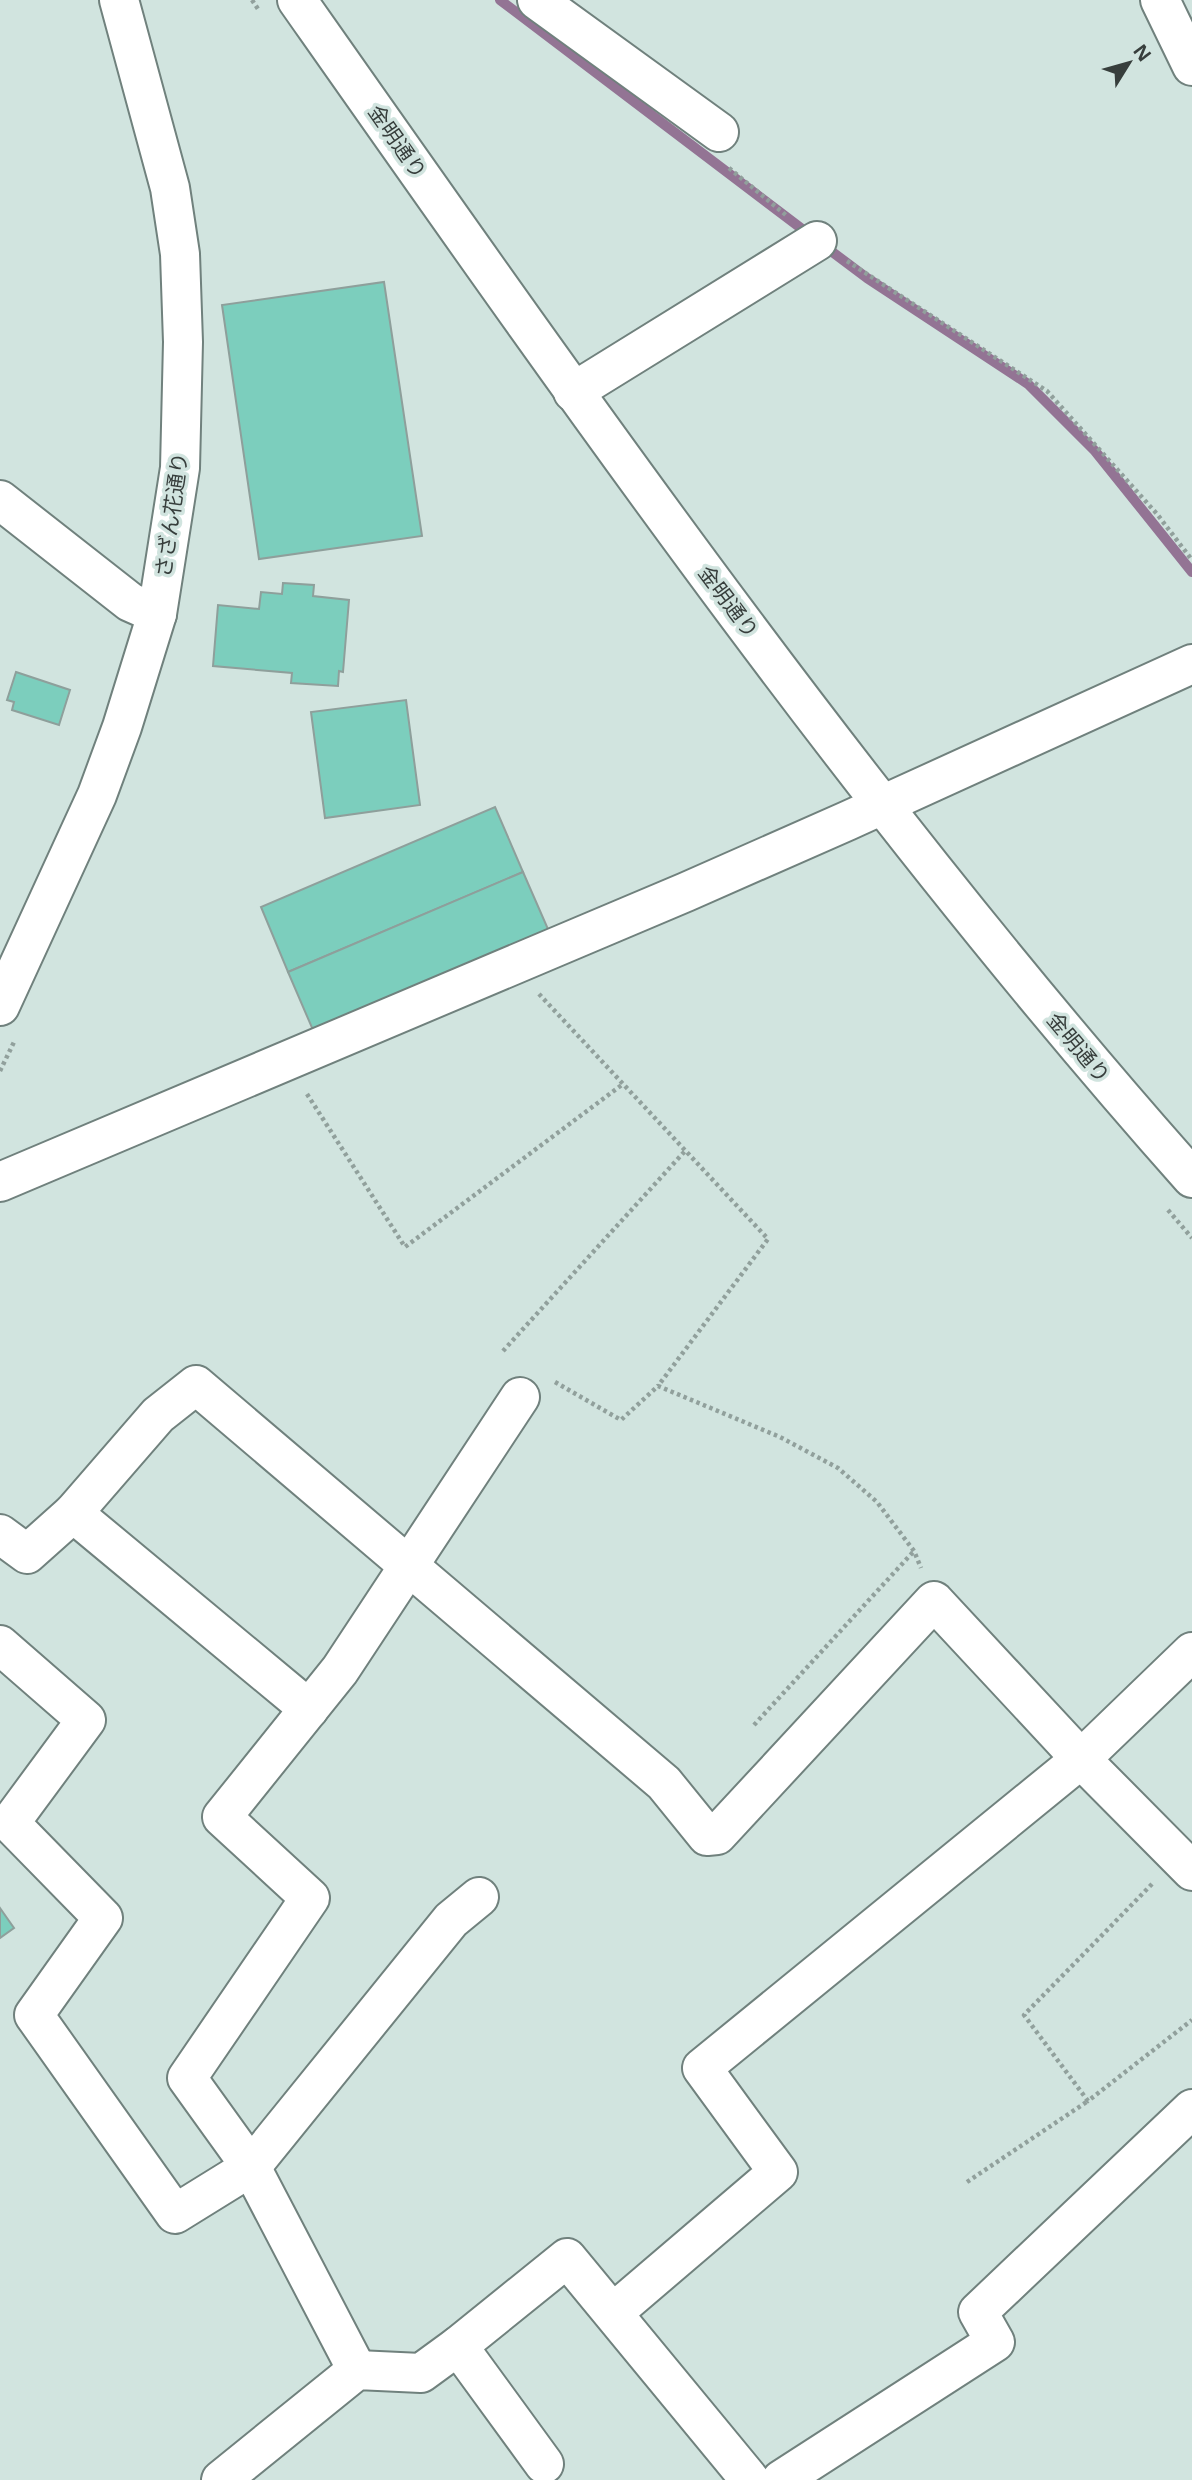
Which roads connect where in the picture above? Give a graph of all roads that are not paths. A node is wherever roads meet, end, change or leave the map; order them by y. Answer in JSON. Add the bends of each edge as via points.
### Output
{"nodes":[{"id":1,"x":119,"y":0,"type":"edge"},
{"id":2,"x":297,"y":0,"type":"edge"},
{"id":3,"x":537,"y":0,"type":"edge"},
{"id":4,"x":1160,"y":0,"type":"edge"},
{"id":5,"x":1192,"y":66,"type":"edge"},
{"id":6,"x":719,"y":132,"type":"road end"},
{"id":7,"x":817,"y":241,"type":"road end"},
{"id":8,"x":573,"y":393,"type":"junction"},
{"id":9,"x":0,"y":500,"type":"edge"},
{"id":10,"x":157,"y":614,"type":"junction"},
{"id":11,"x":1192,"y":663,"type":"edge"},
{"id":12,"x":881,"y":804,"type":"junction"},
{"id":13,"x":0,"y":1006,"type":"edge"},
{"id":14,"x":1192,"y":1178,"type":"edge"},
{"id":15,"x":0,"y":1182,"type":"edge"},
{"id":16,"x":520,"y":1397,"type":"road end"},
{"id":17,"x":73,"y":1513,"type":"junction"},
{"id":18,"x":0,"y":1534,"type":"edge"},
{"id":19,"x":409,"y":1566,"type":"junction"},
{"id":20,"x":0,"y":1645,"type":"edge"},
{"id":21,"x":1192,"y":1651,"type":"edge"},
{"id":22,"x":309,"y":1709,"type":"junction"},
{"id":23,"x":1081,"y":1759,"type":"junction"},
{"id":24,"x":1185,"y":1864,"type":"edge"},
{"id":25,"x":479,"y":1897,"type":"dead end"},
{"id":26,"x":1192,"y":2109,"type":"edge"},
{"id":27,"x":251,"y":2167,"type":"junction"},
{"id":28,"x":614,"y":2312,"type":"junction"},
{"id":29,"x":458,"y":2346,"type":"junction"},
{"id":30,"x":357,"y":2370,"type":"junction"},
{"id":31,"x":544,"y":2464,"type":"dead end"},
{"id":32,"x":221,"y":2480,"type":"edge"},
{"id":33,"x":750,"y":2480,"type":"edge"},
{"id":34,"x":781,"y":2480,"type":"edge"}],
"edges":[{"from":1,"to":10,"type":"street","name":"さざん花通り","via":[[170,188],[180,254],[180,468]]},
{"from":2,"to":8,"type":"street","name":"金明通り"},
{"from":3,"to":6,"type":"street"},
{"from":4,"to":5,"type":"street"},
{"from":7,"to":8,"type":"street"},
{"from":8,"to":12,"type":"street","name":"金明通り"},
{"from":9,"to":10,"type":"street","via":[[130,602]]},
{"from":10,"to":13,"type":"street","name":"さざん花通り","via":[[97,795]]},
{"from":11,"to":12,"type":"street"},
{"from":12,"to":14,"type":"street","name":"金明通り","via":[[1062,1030]]},
{"from":12,"to":15,"type":"street","via":[[711,881]]},
{"from":16,"to":19,"type":"street"},
{"from":17,"to":18,"type":"street","via":[[27,1555]]},
{"from":17,"to":19,"type":"street","via":[[158,1415],[196,1385]]},
{"from":17,"to":22,"type":"street"},
{"from":19,"to":22,"type":"street"},
{"from":19,"to":23,"type":"street","via":[[664,1783],[707,1836],[717,1835],[934,1601]]},
{"from":20,"to":27,"type":"street","via":[[86,1720],[10,1824],[103,1918],[34,2015],[175,2214]]},
{"from":21,"to":23,"type":"street"},
{"from":22,"to":27,"type":"street","via":[[222,1817],[310,1898],[187,2078]]},
{"from":23,"to":24,"type":"street"},
{"from":23,"to":28,"type":"street","via":[[702,2068],[778,2172]]},
{"from":25,"to":27,"type":"street","via":[[451,1920]]},
{"from":26,"to":34,"type":"street","via":[[978,2312],[995,2342]]},
{"from":27,"to":30,"type":"street"},
{"from":28,"to":29,"type":"street","via":[[567,2258]]},
{"from":28,"to":33,"type":"street"},
{"from":29,"to":30,"type":"street","via":[[421,2373]]},
{"from":29,"to":31,"type":"street"},
{"from":30,"to":32,"type":"street"}]}
